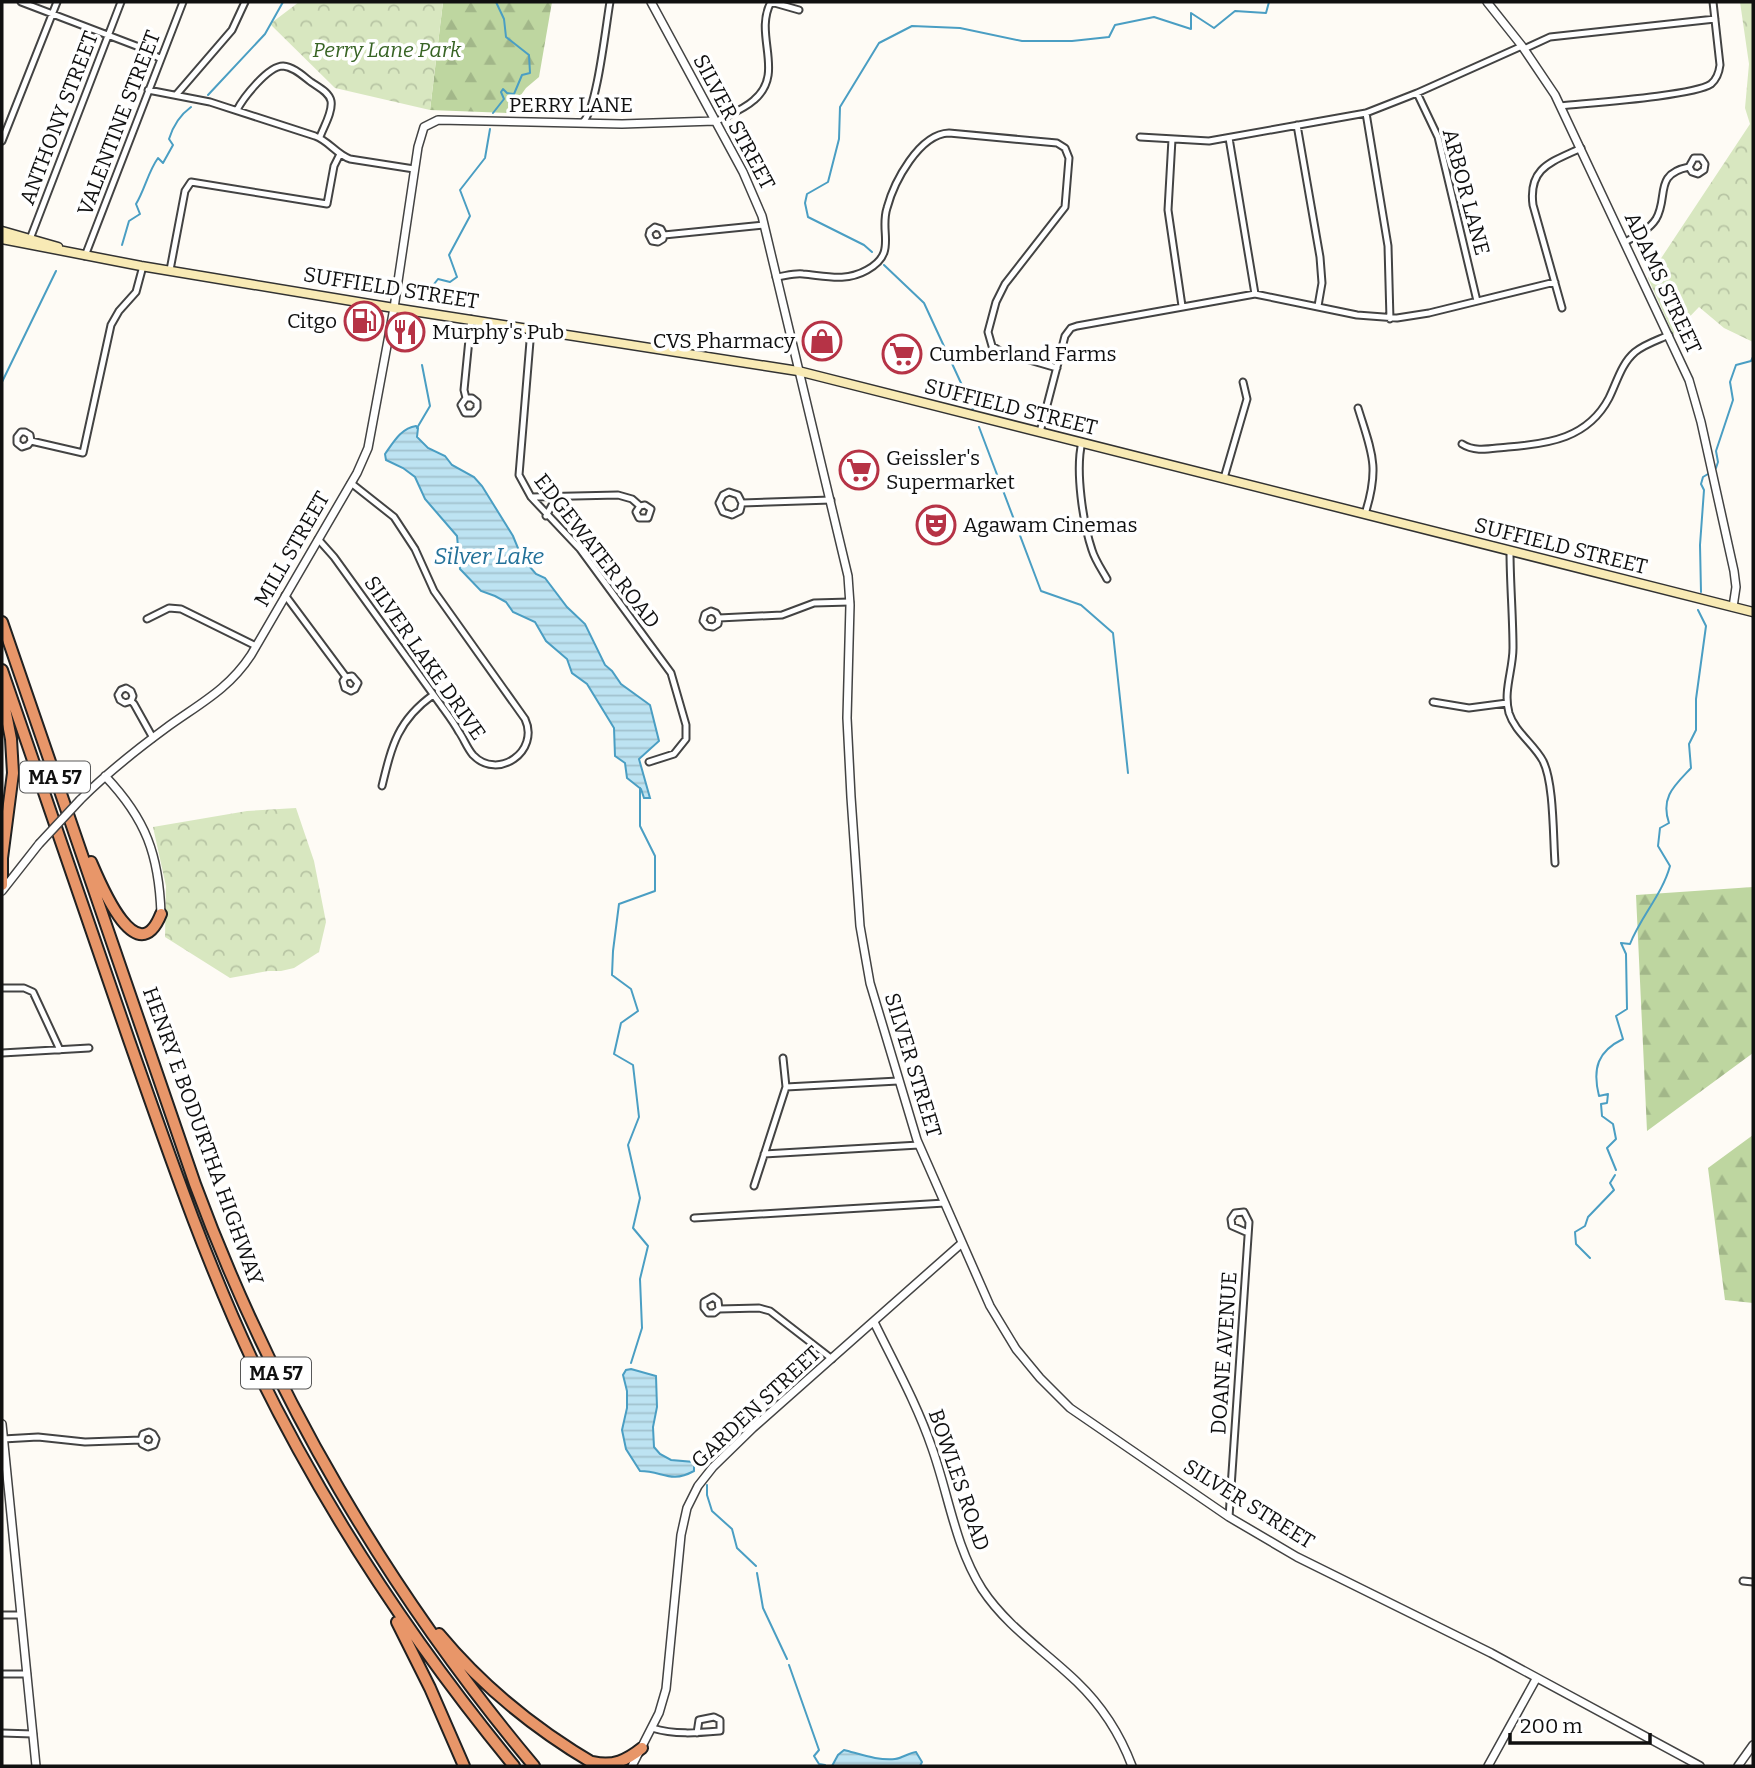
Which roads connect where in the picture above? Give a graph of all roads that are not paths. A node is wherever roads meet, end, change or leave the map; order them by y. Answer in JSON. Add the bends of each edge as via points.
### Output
{"nodes":[{"id":1,"x":21,"y":2,"type":"edge"},
{"id":2,"x":57,"y":2,"type":"edge"},
{"id":3,"x":121,"y":2,"type":"edge"},
{"id":4,"x":183,"y":2,"type":"edge"},
{"id":5,"x":246,"y":2,"type":"edge"},
{"id":6,"x":610,"y":2,"type":"edge"},
{"id":7,"x":651,"y":2,"type":"edge"},
{"id":8,"x":771,"y":2,"type":"edge"},
{"id":9,"x":1488,"y":2,"type":"edge"},
{"id":10,"x":1713,"y":2,"type":"edge"},
{"id":11,"x":799,"y":10,"type":"dead end"},
{"id":12,"x":52,"y":13,"type":"junction"},
{"id":13,"x":1715,"y":19,"type":"junction"},
{"id":14,"x":108,"y":35,"type":"junction"},
{"id":15,"x":1523,"y":48,"type":"junction"},
{"id":16,"x":160,"y":59,"type":"junction"},
{"id":17,"x":149,"y":90,"type":"junction"},
{"id":18,"x":1417,"y":93,"type":"junction"},
{"id":19,"x":176,"y":95,"type":"junction"},
{"id":20,"x":1561,"y":106,"type":"junction"},
{"id":21,"x":237,"y":110,"type":"junction"},
{"id":22,"x":1366,"y":113,"type":"junction"},
{"id":23,"x":583,"y":122,"type":"junction"},
{"id":24,"x":715,"y":122,"type":"junction"},
{"id":25,"x":427,"y":124,"type":"joint"},
{"id":26,"x":1297,"y":125,"type":"junction"},
{"id":27,"x":1140,"y":137,"type":"dead end"},
{"id":28,"x":320,"y":138,"type":"junction"},
{"id":29,"x":1229,"y":138,"type":"junction"},
{"id":30,"x":1172,"y":139,"type":"junction"},
{"id":31,"x":2,"y":141,"type":"edge"},
{"id":32,"x":1581,"y":148,"type":"junction"},
{"id":33,"x":340,"y":154,"type":"junction"},
{"id":34,"x":1689,"y":167,"type":"dead end"},
{"id":35,"x":415,"y":169,"type":"junction"},
{"id":36,"x":764,"y":225,"type":"junction"},
{"id":37,"x":2,"y":231,"type":"edge"},
{"id":38,"x":664,"y":235,"type":"dead end"},
{"id":39,"x":2,"y":239,"type":"edge"},
{"id":40,"x":29,"y":242,"type":"junction"},
{"id":41,"x":1625,"y":242,"type":"junction"},
{"id":42,"x":85,"y":256,"type":"junction"},
{"id":43,"x":143,"y":266,"type":"junction"},
{"id":44,"x":170,"y":270,"type":"junction"},
{"id":45,"x":776,"y":278,"type":"junction"},
{"id":46,"x":1555,"y":282,"type":"junction"},
{"id":47,"x":1255,"y":294,"type":"junction"},
{"id":48,"x":1477,"y":301,"type":"junction"},
{"id":49,"x":1182,"y":306,"type":"junction"},
{"id":50,"x":1318,"y":306,"type":"junction"},
{"id":51,"x":394,"y":308,"type":"junction"},
{"id":52,"x":1562,"y":308,"type":"dead end"},
{"id":53,"x":471,"y":319,"type":"junction"},
{"id":54,"x":1390,"y":319,"type":"junction"},
{"id":55,"x":531,"y":328,"type":"junction"},
{"id":56,"x":1669,"y":335,"type":"junction"},
{"id":57,"x":1057,"y":368,"type":"junction"},
{"id":58,"x":798,"y":371,"type":"junction"},
{"id":59,"x":1243,"y":382,"type":"dead end"},
{"id":60,"x":466,"y":398,"type":"dead end"},
{"id":61,"x":1358,"y":408,"type":"dead end"},
{"id":62,"x":1040,"y":432,"type":"junction"},
{"id":63,"x":31,"y":442,"type":"dead end"},
{"id":64,"x":1082,"y":442,"type":"junction"},
{"id":65,"x":1462,"y":444,"type":"dead end"},
{"id":66,"x":1224,"y":478,"type":"junction"},
{"id":67,"x":351,"y":483,"type":"junction"},
{"id":68,"x":557,"y":496,"type":"junction"},
{"id":69,"x":531,"y":497,"type":"junction"},
{"id":70,"x":831,"y":500,"type":"junction"},
{"id":71,"x":743,"y":503,"type":"junction"},
{"id":72,"x":640,"y":506,"type":"dead end"},
{"id":73,"x":1365,"y":514,"type":"junction"},
{"id":74,"x":546,"y":516,"type":"junction"},
{"id":75,"x":318,"y":539,"type":"junction"},
{"id":76,"x":1510,"y":551,"type":"junction"},
{"id":77,"x":1107,"y":579,"type":"dead end"},
{"id":78,"x":285,"y":595,"type":"junction"},
{"id":79,"x":850,"y":602,"type":"junction"},
{"id":80,"x":1732,"y":607,"type":"junction"},
{"id":81,"x":1753,"y":612,"type":"edge"},
{"id":82,"x":719,"y":618,"type":"dead end"},
{"id":83,"x":147,"y":619,"type":"dead end"},
{"id":84,"x":2,"y":622,"type":"edge"},
{"id":85,"x":256,"y":646,"type":"junction"},
{"id":86,"x":2,"y":670,"type":"edge"},
{"id":87,"x":346,"y":677,"type":"dead end"},
{"id":88,"x":2,"y":693,"type":"edge"},
{"id":89,"x":433,"y":695,"type":"junction"},
{"id":90,"x":131,"y":701,"type":"dead end"},
{"id":91,"x":1433,"y":702,"type":"dead end"},
{"id":92,"x":1507,"y":703,"type":"junction"},
{"id":93,"x":153,"y":738,"type":"junction"},
{"id":94,"x":649,"y":762,"type":"dead end"},
{"id":95,"x":51,"y":765,"type":"junction"},
{"id":96,"x":105,"y":776,"type":"junction"},
{"id":97,"x":382,"y":786,"type":"dead end"},
{"id":98,"x":1555,"y":863,"type":"dead end"},
{"id":99,"x":2,"y":885,"type":"edge"},
{"id":100,"x":2,"y":891,"type":"edge"},
{"id":101,"x":162,"y":914,"type":"joint"},
{"id":102,"x":2,"y":988,"type":"edge"},
{"id":103,"x":89,"y":1048,"type":"dead end"},
{"id":104,"x":60,"y":1050,"type":"junction"},
{"id":105,"x":2,"y":1053,"type":"edge"},
{"id":106,"x":783,"y":1058,"type":"dead end"},
{"id":107,"x":898,"y":1082,"type":"junction"},
{"id":108,"x":786,"y":1087,"type":"junction"},
{"id":109,"x":919,"y":1145,"type":"junction"},
{"id":110,"x":764,"y":1154,"type":"junction"},
{"id":111,"x":754,"y":1186,"type":"dead end"},
{"id":112,"x":945,"y":1203,"type":"junction"},
{"id":113,"x":694,"y":1219,"type":"dead end"},
{"id":114,"x":1248,"y":1233,"type":"dead end"},
{"id":115,"x":962,"y":1242,"type":"junction"},
{"id":116,"x":719,"y":1309,"type":"dead end"},
{"id":117,"x":874,"y":1322,"type":"junction"},
{"id":118,"x":832,"y":1359,"type":"junction"},
{"id":119,"x":2,"y":1424,"type":"edge"},
{"id":120,"x":4,"y":1439,"type":"junction"},
{"id":121,"x":141,"y":1440,"type":"dead end"},
{"id":122,"x":1229,"y":1517,"type":"junction"},
{"id":123,"x":359,"y":1523,"type":"junction"},
{"id":124,"x":365,"y":1561,"type":"junction"},
{"id":125,"x":1743,"y":1581,"type":"dead end"},
{"id":126,"x":1753,"y":1582,"type":"edge"},
{"id":127,"x":2,"y":1615,"type":"edge"},
{"id":128,"x":21,"y":1615,"type":"junction"},
{"id":129,"x":2,"y":1674,"type":"edge"},
{"id":130,"x":27,"y":1674,"type":"junction"},
{"id":131,"x":1536,"y":1679,"type":"junction"},
{"id":132,"x":652,"y":1728,"type":"junction"},
{"id":133,"x":2,"y":1733,"type":"edge"},
{"id":134,"x":697,"y":1733,"type":"junction"},
{"id":135,"x":33,"y":1734,"type":"junction"},
{"id":136,"x":1753,"y":1745,"type":"edge"},
{"id":137,"x":642,"y":1748,"type":"junction"},
{"id":138,"x":581,"y":1757,"type":"junction"},
{"id":139,"x":36,"y":1766,"type":"edge"},
{"id":140,"x":464,"y":1766,"type":"edge"},
{"id":141,"x":514,"y":1766,"type":"edge"},
{"id":142,"x":534,"y":1766,"type":"edge"},
{"id":143,"x":598,"y":1766,"type":"edge"},
{"id":144,"x":632,"y":1766,"type":"edge"},
{"id":145,"x":1132,"y":1766,"type":"edge"},
{"id":146,"x":1488,"y":1766,"type":"edge"},
{"id":147,"x":1700,"y":1766,"type":"edge"},
{"id":148,"x":1738,"y":1766,"type":"edge"}],
"edges":[{"from":1,"to":12,"type":"street"},
{"from":2,"to":12,"type":"street"},
{"from":3,"to":14,"type":"street","name":"ANTHONY STREET"},
{"from":4,"to":16,"type":"street","name":"VALENTINE STREET"},
{"from":5,"to":19,"type":"street","via":[[232,30]]},
{"from":6,"to":23,"type":"street","via":[[589,117]]},
{"from":7,"to":24,"type":"street","name":"SILVER STREET"},
{"from":8,"to":11,"type":"street"},
{"from":8,"to":24,"type":"street","via":[[764,24],[770,60],[766,83],[753,102]]},
{"from":9,"to":15,"type":"street","name":"ADAMS STREET"},
{"from":10,"to":13,"type":"street"},
{"from":12,"to":14,"type":"street"},
{"from":12,"to":31,"type":"street"},
{"from":13,"to":15,"type":"street","via":[[1550,37]]},
{"from":13,"to":20,"type":"street","via":[[1719,68],[1717,78],[1708,85]]},
{"from":14,"to":16,"type":"street"},
{"from":14,"to":40,"type":"street","name":"ANTHONY STREET"},
{"from":15,"to":18,"type":"street"},
{"from":15,"to":20,"type":"street","name":"ADAMS STREET"},
{"from":16,"to":17,"type":"street","name":"VALENTINE STREET"},
{"from":17,"to":19,"type":"street"},
{"from":17,"to":42,"type":"street","name":"VALENTINE STREET"},
{"from":18,"to":22,"type":"street"},
{"from":18,"to":48,"type":"street","name":"ARBOR LANE","via":[[1438,137]]},
{"from":19,"to":21,"type":"street"},
{"from":20,"to":32,"type":"street","name":"ADAMS STREET"},
{"from":21,"to":28,"type":"street"},
{"from":21,"to":28,"type":"street","via":[[272,69],[288,67],[330,98]]},
{"from":22,"to":26,"type":"street"},
{"from":22,"to":54,"type":"street","via":[[1388,246]]},
{"from":23,"to":24,"type":"street","name":"PERRY LANE"},
{"from":23,"to":25,"type":"street","name":"PERRY LANE","via":[[438,120]]},
{"from":24,"to":36,"type":"street","name":"SILVER STREET","via":[[755,196]]},
{"from":25,"to":35,"type":"street","name":"MILL STREET"},
{"from":26,"to":29,"type":"street"},
{"from":26,"to":50,"type":"street","via":[[1320,257]]},
{"from":27,"to":30,"type":"street"},
{"from":28,"to":33,"type":"street"},
{"from":29,"to":30,"type":"street"},
{"from":29,"to":47,"type":"street"},
{"from":30,"to":49,"type":"street","via":[[1168,210]]},
{"from":32,"to":41,"type":"street","name":"ADAMS STREET"},
{"from":32,"to":46,"type":"street","via":[[1542,169],[1533,184],[1533,205]]},
{"from":33,"to":35,"type":"street"},
{"from":33,"to":44,"type":"street","via":[[327,204],[191,182],[185,191]]},
{"from":34,"to":41,"type":"street","via":[[1667,179],[1655,220]]},
{"from":35,"to":51,"type":"street","name":"MILL STREET"},
{"from":36,"to":38,"type":"street"},
{"from":36,"to":45,"type":"street","name":"SILVER STREET"},
{"from":37,"to":40,"type":"main road","name":"SUFFIELD STREET"},
{"from":39,"to":40,"type":"main road","name":"SUFFIELD STREET"},
{"from":40,"to":42,"type":"main road","name":"SUFFIELD STREET"},
{"from":41,"to":56,"type":"street","name":"ADAMS STREET"},
{"from":42,"to":43,"type":"main road","name":"SUFFIELD STREET"},
{"from":43,"to":44,"type":"main road","name":"SUFFIELD STREET"},
{"from":43,"to":63,"type":"street","via":[[136,292],[110,325],[83,453]]},
{"from":44,"to":51,"type":"main road","name":"SUFFIELD STREET"},
{"from":45,"to":57,"type":"street","via":[[802,274],[844,278],[876,264],[886,248],[886,212],[898,181],[914,156],[936,135],[1055,142],[1065,148],[1069,158],[1065,207],[1004,284],[988,332],[992,346],[1002,352]]},
{"from":45,"to":58,"type":"street","name":"SILVER STREET"},
{"from":46,"to":48,"type":"street"},
{"from":46,"to":52,"type":"street"},
{"from":47,"to":49,"type":"street"},
{"from":47,"to":50,"type":"street"},
{"from":48,"to":54,"type":"street"},
{"from":49,"to":57,"type":"street","via":[[1077,326],[1069,330]]},
{"from":50,"to":54,"type":"street"},
{"from":51,"to":53,"type":"main road","name":"SUFFIELD STREET"},
{"from":51,"to":67,"type":"street","name":"MILL STREET","via":[[372,434]]},
{"from":53,"to":55,"type":"main road","name":"SUFFIELD STREET"},
{"from":53,"to":60,"type":"street"},
{"from":55,"to":58,"type":"main road","name":"SUFFIELD STREET"},
{"from":55,"to":69,"type":"street","name":"EDGEWATER ROAD","via":[[518,466],[520,480]]},
{"from":56,"to":65,"type":"street","via":[[1631,356],[1603,407],[1571,436],[1515,447],[1474,450]]},
{"from":56,"to":80,"type":"street","name":"ADAMS STREET","via":[[1702,425],[1734,571]]},
{"from":57,"to":62,"type":"street"},
{"from":58,"to":62,"type":"main road","name":"SUFFIELD STREET"},
{"from":58,"to":70,"type":"street","name":"SILVER STREET"},
{"from":59,"to":66,"type":"street","via":[[1247,399]]},
{"from":61,"to":73,"type":"street","via":[[1374,467]]},
{"from":62,"to":64,"type":"main road","name":"SUFFIELD STREET"},
{"from":64,"to":66,"type":"main road","name":"SUFFIELD STREET"},
{"from":64,"to":77,"type":"street","via":[[1078,466],[1086,525],[1093,553]]},
{"from":66,"to":73,"type":"main road","name":"SUFFIELD STREET"},
{"from":67,"to":75,"type":"street","name":"MILL STREET"},
{"from":67,"to":89,"type":"street","name":"SILVER LAKE DRIVE","via":[[394,517],[434,591],[522,714],[529,729],[523,750],[501,764],[480,760]]},
{"from":68,"to":69,"type":"street"},
{"from":68,"to":72,"type":"street","via":[[618,495]]},
{"from":68,"to":74,"type":"street"},
{"from":69,"to":74,"type":"street","name":"EDGEWATER ROAD"},
{"from":70,"to":71,"type":"street"},
{"from":70,"to":79,"type":"street","name":"SILVER STREET","via":[[846,561]]},
{"from":71,"to":71,"type":"street","via":[[732,492],[723,495],[719,503],[729,515],[739,512]]},
{"from":73,"to":76,"type":"main road","name":"SUFFIELD STREET"},
{"from":74,"to":94,"type":"street","name":"EDGEWATER ROAD","via":[[580,549],[673,678],[687,724],[685,740],[674,754]]},
{"from":75,"to":78,"type":"street","name":"MILL STREET"},
{"from":75,"to":89,"type":"street","name":"SILVER LAKE DRIVE"},
{"from":76,"to":80,"type":"main road","name":"SUFFIELD STREET"},
{"from":76,"to":92,"type":"street","via":[[1513,649]]},
{"from":78,"to":85,"type":"street","name":"MILL STREET"},
{"from":78,"to":87,"type":"street"},
{"from":79,"to":82,"type":"street","via":[[810,604],[782,615]]},
{"from":79,"to":107,"type":"street","name":"SILVER STREET","via":[[847,718],[860,926],[874,1001]]},
{"from":80,"to":81,"type":"main road","name":"SUFFIELD STREET"},
{"from":83,"to":85,"type":"street","via":[[169,608],[181,609]]},
{"from":84,"to":95,"type":"highway","name":"HENRY E BODURTHA HIGHWAY","number":"MA 57"},
{"from":85,"to":93,"type":"street","name":"MILL STREET","via":[[222,690]]},
{"from":86,"to":124,"type":"highway","name":"HENRY E BODURTHA HIGHWAY","number":"MA 57","via":[[203,1248],[278,1412]]},
{"from":88,"to":99,"type":"highway","via":[[13,762]]},
{"from":89,"to":97,"type":"street","via":[[400,728]]},
{"from":90,"to":93,"type":"street"},
{"from":91,"to":92,"type":"street","via":[[1469,708]]},
{"from":92,"to":98,"type":"street","via":[[1515,725],[1546,768]]},
{"from":93,"to":96,"type":"street","name":"MILL STREET"},
{"from":95,"to":101,"type":"highway","via":[[95,871],[122,922],[144,932],[155,927]]},
{"from":95,"to":123,"type":"highway","name":"HENRY E BODURTHA HIGHWAY","number":"MA 57","via":[[220,1248],[284,1388]]},
{"from":96,"to":100,"type":"street","name":"MILL STREET","bridge":true,"via":[[39,844]]},
{"from":96,"to":101,"type":"street","via":[[127,799],[145,830],[157,866]]},
{"from":102,"to":104,"type":"street","via":[[33,992]]},
{"from":103,"to":104,"type":"street"},
{"from":104,"to":105,"type":"street"},
{"from":106,"to":108,"type":"street"},
{"from":107,"to":108,"type":"street"},
{"from":107,"to":109,"type":"street","name":"SILVER STREET"},
{"from":108,"to":110,"type":"street"},
{"from":109,"to":110,"type":"street"},
{"from":109,"to":112,"type":"street","name":"SILVER STREET"},
{"from":110,"to":111,"type":"street"},
{"from":112,"to":113,"type":"street"},
{"from":112,"to":115,"type":"street","name":"SILVER STREET"},
{"from":114,"to":122,"type":"street","name":"DOANE AVENUE"},
{"from":115,"to":117,"type":"street","name":"GARDEN STREET"},
{"from":115,"to":122,"type":"street","name":"SILVER STREET","via":[[1003,1328],[1057,1396]]},
{"from":116,"to":118,"type":"street","via":[[770,1311]]},
{"from":117,"to":118,"type":"street","name":"GARDEN STREET"},
{"from":117,"to":145,"type":"street","name":"BOWLES ROAD","via":[[926,1429],[957,1534],[976,1579],[1005,1618],[1101,1708]]},
{"from":118,"to":132,"type":"street","name":"GARDEN STREET","via":[[713,1467],[691,1499],[680,1539],[668,1680]]},
{"from":119,"to":120,"type":"street"},
{"from":120,"to":121,"type":"street"},
{"from":120,"to":128,"type":"street"},
{"from":122,"to":131,"type":"street","name":"SILVER STREET","via":[[1297,1557]]},
{"from":123,"to":138,"type":"highway","via":[[419,1608],[464,1661],[503,1698]]},
{"from":123,"to":142,"type":"highway","name":"HENRY E BODURTHA HIGHWAY","number":"MA 57","via":[[435,1639]]},
{"from":124,"to":140,"type":"highway","via":[[423,1672]]},
{"from":124,"to":141,"type":"highway","name":"HENRY E BODURTHA HIGHWAY","number":"MA 57","via":[[438,1669]]},
{"from":125,"to":126,"type":"street"},
{"from":127,"to":128,"type":"street"},
{"from":128,"to":130,"type":"street"},
{"from":129,"to":130,"type":"street"},
{"from":130,"to":135,"type":"street"},
{"from":131,"to":146,"type":"street"},
{"from":131,"to":147,"type":"street","name":"SILVER STREET"},
{"from":132,"to":134,"type":"street"},
{"from":132,"to":137,"type":"street","name":"GARDEN STREET"},
{"from":133,"to":135,"type":"street"},
{"from":134,"to":134,"type":"street","via":[[720,1731],[720,1720],[698,1720]]},
{"from":135,"to":139,"type":"street"},
{"from":136,"to":148,"type":"street"},
{"from":137,"to":138,"type":"highway","via":[[627,1760],[611,1764]]},
{"from":137,"to":144,"type":"street","name":"GARDEN STREET"},
{"from":138,"to":143,"type":"highway"}]}
